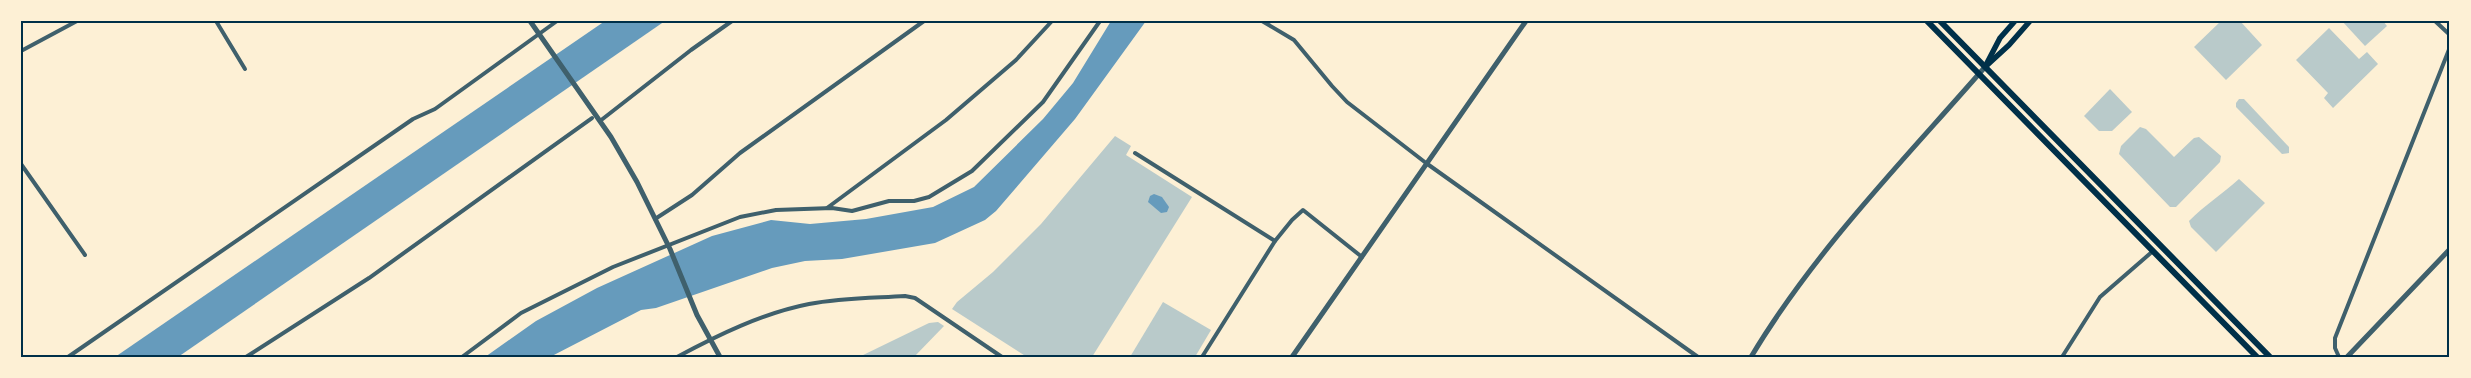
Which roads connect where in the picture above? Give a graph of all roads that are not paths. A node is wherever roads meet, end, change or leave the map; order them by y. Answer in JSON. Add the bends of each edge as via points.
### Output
{"nodes":[{"id":1,"x":77,"y":21,"type":"edge"},
{"id":2,"x":216,"y":21,"type":"edge"},
{"id":3,"x":530,"y":21,"type":"edge"},
{"id":4,"x":557,"y":21,"type":"edge"},
{"id":5,"x":732,"y":21,"type":"edge"},
{"id":6,"x":924,"y":21,"type":"edge"},
{"id":7,"x":1052,"y":21,"type":"edge"},
{"id":8,"x":1100,"y":21,"type":"edge"},
{"id":9,"x":1262,"y":21,"type":"edge"},
{"id":10,"x":1526,"y":21,"type":"edge"},
{"id":11,"x":1927,"y":21,"type":"edge"},
{"id":12,"x":1940,"y":21,"type":"edge"},
{"id":13,"x":2015,"y":21,"type":"edge"},
{"id":14,"x":2030,"y":21,"type":"edge"},
{"id":15,"x":2435,"y":21,"type":"edge"},
{"id":16,"x":539,"y":34,"type":"junction"},
{"id":17,"x":2450,"y":35,"type":"edge"},
{"id":18,"x":2450,"y":48,"type":"edge"},
{"id":19,"x":21,"y":51,"type":"edge"},
{"id":20,"x":1985,"y":67,"type":"junction"},
{"id":21,"x":245,"y":69,"type":"dead end"},
{"id":22,"x":1979,"y":74,"type":"junction"},
{"id":23,"x":592,"y":118,"type":"dead end"},
{"id":24,"x":600,"y":121,"type":"junction"},
{"id":25,"x":1135,"y":153,"type":"dead end"},
{"id":26,"x":1426,"y":163,"type":"junction"},
{"id":27,"x":21,"y":164,"type":"edge"},
{"id":28,"x":828,"y":208,"type":"junction"},
{"id":29,"x":655,"y":220,"type":"junction"},
{"id":30,"x":1275,"y":242,"type":"junction"},
{"id":31,"x":669,"y":247,"type":"junction"},
{"id":32,"x":2450,"y":248,"type":"edge"},
{"id":33,"x":2153,"y":251,"type":"junction"},
{"id":34,"x":86,"y":255,"type":"dead end"},
{"id":35,"x":1362,"y":257,"type":"junction"},
{"id":36,"x":709,"y":340,"type":"junction"},
{"id":37,"x":68,"y":357,"type":"edge"},
{"id":38,"x":246,"y":357,"type":"edge"},
{"id":39,"x":462,"y":357,"type":"edge"},
{"id":40,"x":677,"y":357,"type":"edge"},
{"id":41,"x":720,"y":357,"type":"edge"},
{"id":42,"x":1002,"y":357,"type":"edge"},
{"id":43,"x":1202,"y":357,"type":"edge"},
{"id":44,"x":1292,"y":357,"type":"edge"},
{"id":45,"x":1698,"y":357,"type":"edge"},
{"id":46,"x":1751,"y":357,"type":"edge"},
{"id":47,"x":2062,"y":357,"type":"edge"},
{"id":48,"x":2256,"y":357,"type":"edge"},
{"id":49,"x":2270,"y":357,"type":"edge"},
{"id":50,"x":2340,"y":357,"type":"edge"},
{"id":51,"x":2347,"y":357,"type":"edge"}],
"edges":[{"from":1,"to":19,"type":"street"},
{"from":2,"to":21,"type":"street"},
{"from":3,"to":16,"type":"street"},
{"from":4,"to":16,"type":"street"},
{"from":5,"to":24,"type":"street"},
{"from":6,"to":29,"type":"street","via":[[740,153],[692,195]]},
{"from":7,"to":28,"type":"street","via":[[1016,60],[946,120]]},
{"from":8,"to":28,"type":"street","via":[[1043,102],[972,171],[921,199],[889,202],[852,211]]},
{"from":9,"to":26,"type":"street","via":[[1294,40],[1348,102]]},
{"from":10,"to":26,"type":"street"},
{"from":11,"to":22,"type":"main road"},
{"from":12,"to":20,"type":"main road"},
{"from":13,"to":20,"type":"main road","via":[[2000,38]]},
{"from":14,"to":20,"type":"main road"},
{"from":15,"to":17,"type":"street"},
{"from":16,"to":24,"type":"street"},
{"from":16,"to":37,"type":"street"},
{"from":18,"to":50,"type":"street","via":[[2335,338],[2335,348]]},
{"from":20,"to":22,"type":"street"},
{"from":20,"to":49,"type":"main road"},
{"from":22,"to":33,"type":"main road"},
{"from":22,"to":46,"type":"street","via":[[1807,274]]},
{"from":23,"to":38,"type":"street","via":[[369,278]]},
{"from":24,"to":29,"type":"street","via":[[637,182]]},
{"from":25,"to":30,"type":"street"},
{"from":26,"to":35,"type":"street"},
{"from":26,"to":45,"type":"street"},
{"from":27,"to":34,"type":"street"},
{"from":28,"to":31,"type":"street","via":[[776,210],[740,217]]},
{"from":29,"to":31,"type":"street"},
{"from":30,"to":35,"type":"street","via":[[1303,210]]},
{"from":30,"to":43,"type":"street"},
{"from":31,"to":36,"type":"street"},
{"from":31,"to":39,"type":"street","via":[[614,267],[520,313]]},
{"from":32,"to":51,"type":"street"},
{"from":33,"to":47,"type":"street","via":[[2100,297]]},
{"from":33,"to":48,"type":"main road"},
{"from":35,"to":44,"type":"street"},
{"from":36,"to":40,"type":"street"},
{"from":36,"to":41,"type":"street"},
{"from":36,"to":42,"type":"street","via":[[808,304],[905,296],[915,298]]}]}
